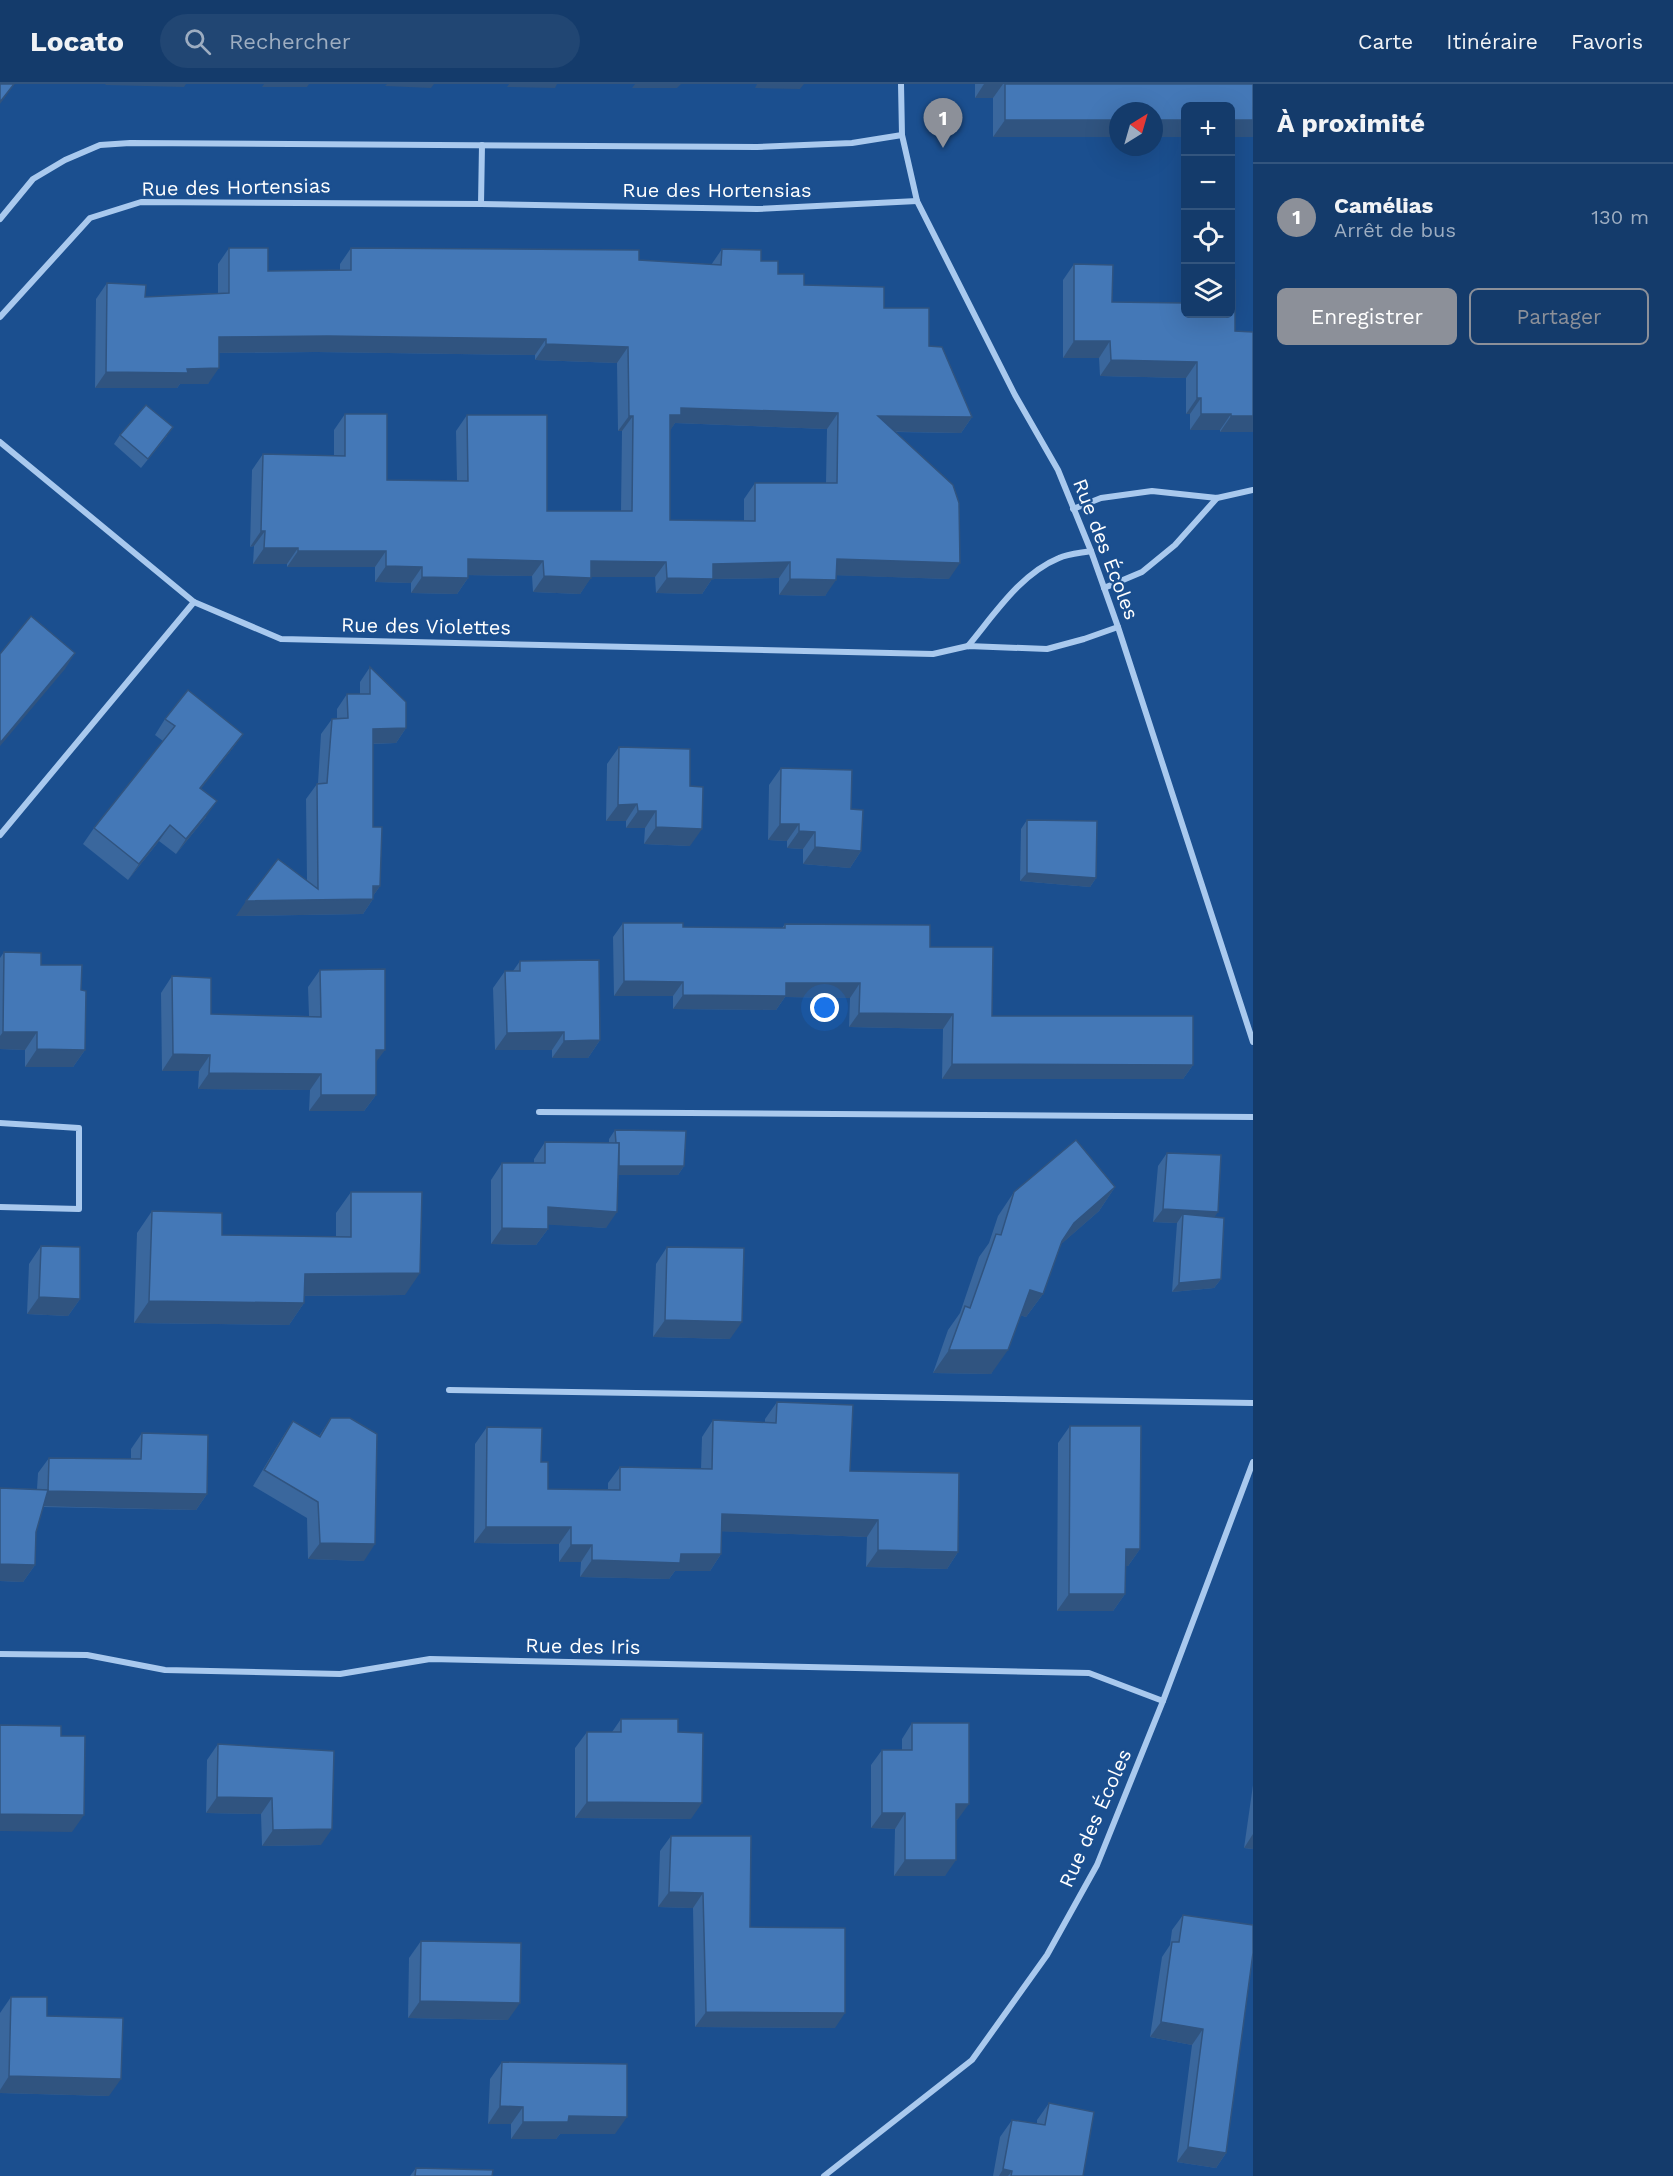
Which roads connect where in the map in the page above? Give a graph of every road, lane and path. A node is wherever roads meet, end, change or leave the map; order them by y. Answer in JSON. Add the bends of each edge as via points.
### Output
{"nodes":[{"id":1,"x":901,"y":84,"type":"edge"},
{"id":2,"x":902,"y":135,"type":"junction"},
{"id":3,"x":482,"y":145,"type":"junction"},
{"id":4,"x":917,"y":201,"type":"junction"},
{"id":5,"x":481,"y":204,"type":"junction"},
{"id":6,"x":0,"y":219,"type":"edge"},
{"id":7,"x":0,"y":317,"type":"edge"},
{"id":8,"x":0,"y":442,"type":"edge"},
{"id":9,"x":1253,"y":490,"type":"edge"},
{"id":10,"x":1217,"y":498,"type":"junction"},
{"id":11,"x":1073,"y":509,"type":"junction"},
{"id":12,"x":1091,"y":551,"type":"junction"},
{"id":13,"x":1104,"y":588,"type":"junction"},
{"id":14,"x":194,"y":602,"type":"junction"},
{"id":15,"x":1118,"y":627,"type":"junction"},
{"id":16,"x":968,"y":646,"type":"junction"},
{"id":17,"x":0,"y":835,"type":"edge"},
{"id":18,"x":1253,"y":1042,"type":"edge"},
{"id":19,"x":539,"y":1112,"type":"dead end"},
{"id":20,"x":1253,"y":1117,"type":"edge"},
{"id":21,"x":0,"y":1124,"type":"edge"},
{"id":22,"x":0,"y":1207,"type":"edge"},
{"id":23,"x":449,"y":1390,"type":"dead end"},
{"id":24,"x":1253,"y":1403,"type":"edge"},
{"id":25,"x":1253,"y":1461,"type":"edge"},
{"id":26,"x":0,"y":1654,"type":"edge"},
{"id":27,"x":1163,"y":1701,"type":"junction"},
{"id":28,"x":824,"y":2176,"type":"edge"}],
"edges":[{"from":1,"to":2,"type":"street","name":"Rue des Écoles"},
{"from":2,"to":3,"type":"street","via":[[852,143],[757,147]]},
{"from":2,"to":4,"type":"street","name":"Rue des Écoles"},
{"from":3,"to":5,"type":"street"},
{"from":3,"to":6,"type":"street","via":[[100,145],[65,159],[33,179]]},
{"from":4,"to":5,"type":"street","name":"Rue des Hortensias","via":[[757,209]]},
{"from":4,"to":11,"type":"street","name":"Rue des Écoles","via":[[1015,395],[1058,470]]},
{"from":5,"to":7,"type":"street","name":"Rue des Hortensias","via":[[141,202],[90,218]]},
{"from":8,"to":14,"type":"street"},
{"from":9,"to":10,"type":"street"},
{"from":10,"to":11,"type":"street","via":[[1152,491],[1101,498]]},
{"from":10,"to":13,"type":"street","via":[[1175,545],[1142,572]]},
{"from":11,"to":12,"type":"street","name":"Rue des Écoles"},
{"from":12,"to":13,"type":"street","name":"Rue des Écoles"},
{"from":12,"to":16,"type":"street","via":[[1059,557],[1033,573]]},
{"from":13,"to":15,"type":"street","name":"Rue des Écoles"},
{"from":14,"to":16,"type":"street","name":"Rue des Violettes","via":[[280,639],[933,654]]},
{"from":14,"to":17,"type":"street"},
{"from":15,"to":16,"type":"street","name":"Rue des Violettes","via":[[1047,649]]},
{"from":15,"to":18,"type":"street","name":"Rue des Écoles"},
{"from":19,"to":20,"type":"street"},
{"from":21,"to":22,"type":"street","via":[[79,1128],[79,1209]]},
{"from":23,"to":24,"type":"street"},
{"from":25,"to":27,"type":"street","name":"Rue des Écoles"},
{"from":26,"to":27,"type":"street","name":"Rue des Iris","via":[[87,1655],[165,1670],[340,1674],[429,1659],[1089,1673]]},
{"from":27,"to":28,"type":"street","name":"Rue des Écoles","via":[[1097,1865],[1047,1955],[972,2060]]}]}
